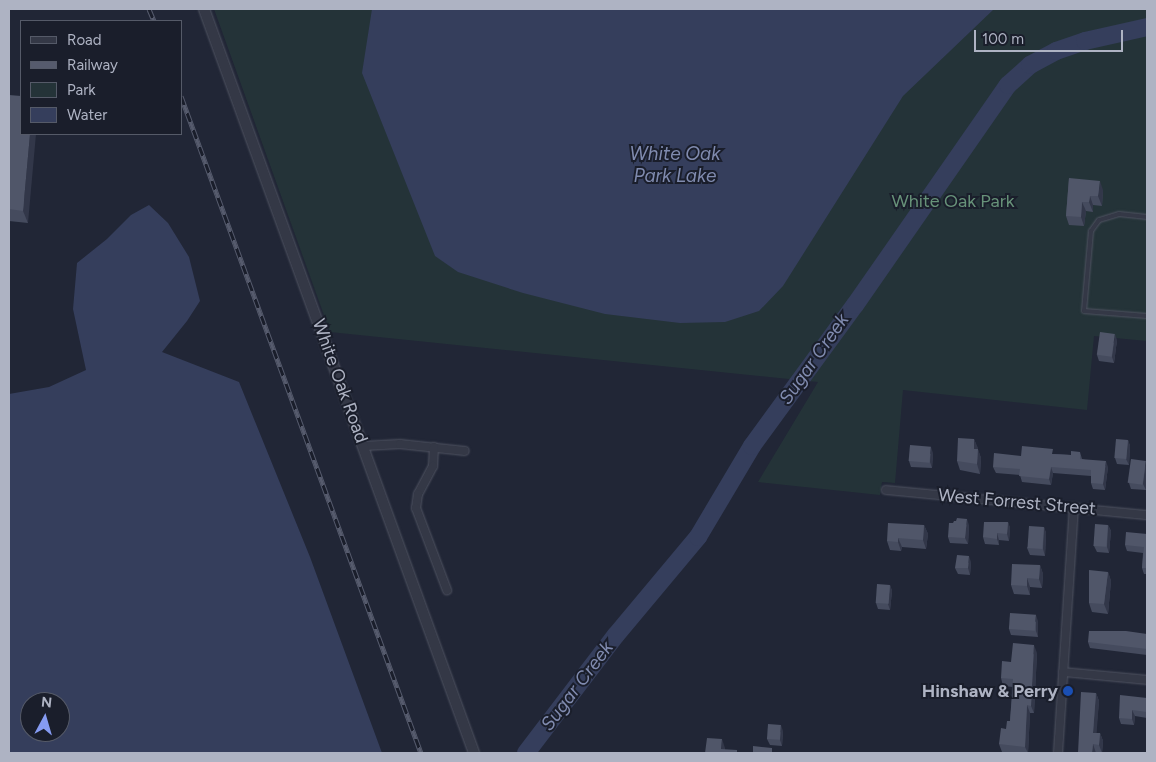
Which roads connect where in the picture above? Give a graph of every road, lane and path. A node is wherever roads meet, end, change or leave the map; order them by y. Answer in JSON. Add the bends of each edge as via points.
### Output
{"nodes":[{"id":1,"x":204,"y":9,"type":"edge"},
{"id":2,"x":1147,"y":217,"type":"edge"},
{"id":3,"x":1147,"y":316,"type":"edge"},
{"id":4,"x":364,"y":446,"type":"junction"},
{"id":5,"x":434,"y":447,"type":"junction"},
{"id":6,"x":465,"y":451,"type":"dead end"},
{"id":7,"x":886,"y":490,"type":"dead end"},
{"id":8,"x":1074,"y":508,"type":"junction"},
{"id":9,"x":1147,"y":515,"type":"edge"},
{"id":10,"x":447,"y":590,"type":"dead end"},
{"id":11,"x":1063,"y":672,"type":"junction"},
{"id":12,"x":1147,"y":680,"type":"edge"},
{"id":13,"x":474,"y":753,"type":"edge"},
{"id":14,"x":1058,"y":753,"type":"edge"}],
"edges":[{"from":1,"to":4,"type":"street","name":"White Oak Road"},
{"from":2,"to":3,"type":"lane","via":[[1119,214],[1099,220],[1091,231],[1084,311]]},
{"from":4,"to":5,"type":"street","via":[[400,444]]},
{"from":4,"to":13,"type":"street","name":"White Oak Road"},
{"from":5,"to":6,"type":"street"},
{"from":5,"to":10,"type":"street","via":[[433,466],[418,494],[416,508]]},
{"from":7,"to":8,"type":"street","name":"West Forrest Street"},
{"from":8,"to":9,"type":"street","name":"West Forrest Street"},
{"from":8,"to":11,"type":"street"},
{"from":11,"to":12,"type":"street"},
{"from":11,"to":14,"type":"street"}]}
